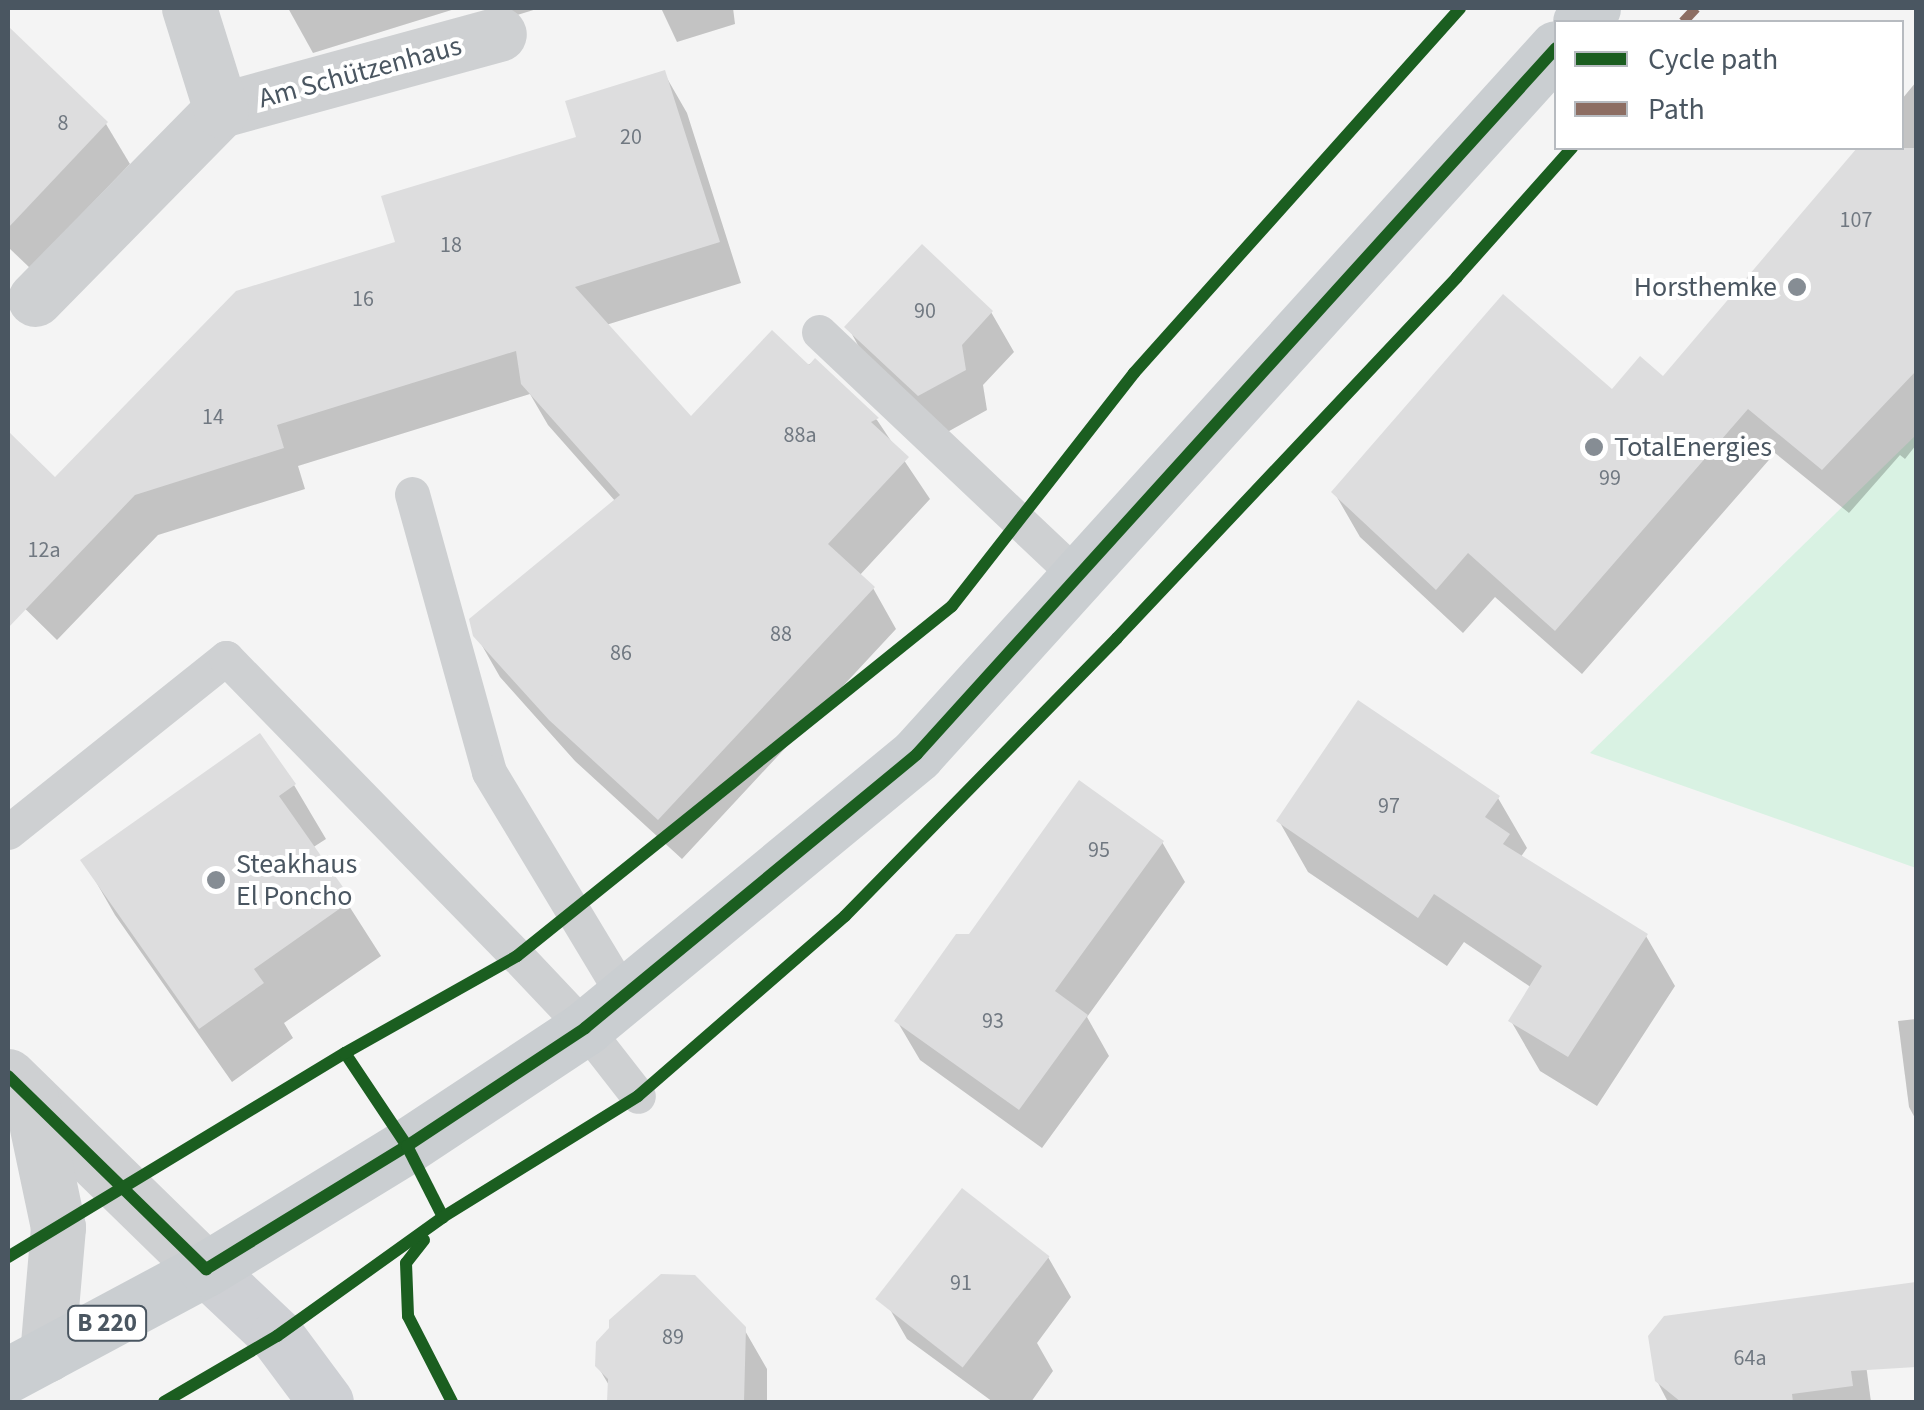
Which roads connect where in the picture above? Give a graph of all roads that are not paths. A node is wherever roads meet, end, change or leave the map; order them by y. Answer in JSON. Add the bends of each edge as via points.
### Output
{"nodes":[{"id":1,"x":189,"y":8,"type":"edge"},
{"id":2,"x":499,"y":34,"type":"dead end"},
{"id":3,"x":1554,"y":50,"type":"edge"},
{"id":4,"x":221,"y":110,"type":"junction"},
{"id":5,"x":36,"y":299,"type":"dead end"},
{"id":6,"x":820,"y":332,"type":"dead end"},
{"id":7,"x":412,"y":494,"type":"dead end"},
{"id":8,"x":1078,"y":577,"type":"junction"},
{"id":9,"x":8,"y":832,"type":"edge"},
{"id":10,"x":604,"y":1012,"type":"junction"},
{"id":11,"x":19,"y":1088,"type":"edge"},
{"id":12,"x":638,"y":1096,"type":"dead end"},
{"id":13,"x":206,"y":1269,"type":"junction"},
{"id":14,"x":27,"y":1365,"type":"edge"},
{"id":15,"x":326,"y":1402,"type":"edge"}],
"edges":[{"from":1,"to":4,"type":"street","name":"Am Schützenhaus"},
{"from":2,"to":4,"type":"street","name":"Am Schützenhaus"},
{"from":3,"to":8,"type":"main road","number":"B 220"},
{"from":4,"to":5,"type":"street","name":"Am Schützenhaus"},
{"from":6,"to":8,"type":"lane"},
{"from":7,"to":10,"type":"lane","via":[[489,772]]},
{"from":8,"to":10,"type":"main road","number":"B 220","via":[[916,754]]},
{"from":9,"to":10,"type":"lane","via":[[226,658]]},
{"from":10,"to":12,"type":"lane"},
{"from":10,"to":13,"type":"main road","number":"B 220","via":[[407,1146]]},
{"from":11,"to":13,"type":"street"},
{"from":11,"to":14,"type":"street","via":[[58,1226]]},
{"from":13,"to":14,"type":"main road","number":"B 220"},
{"from":13,"to":15,"type":"main road","via":[[277,1336]]}]}
